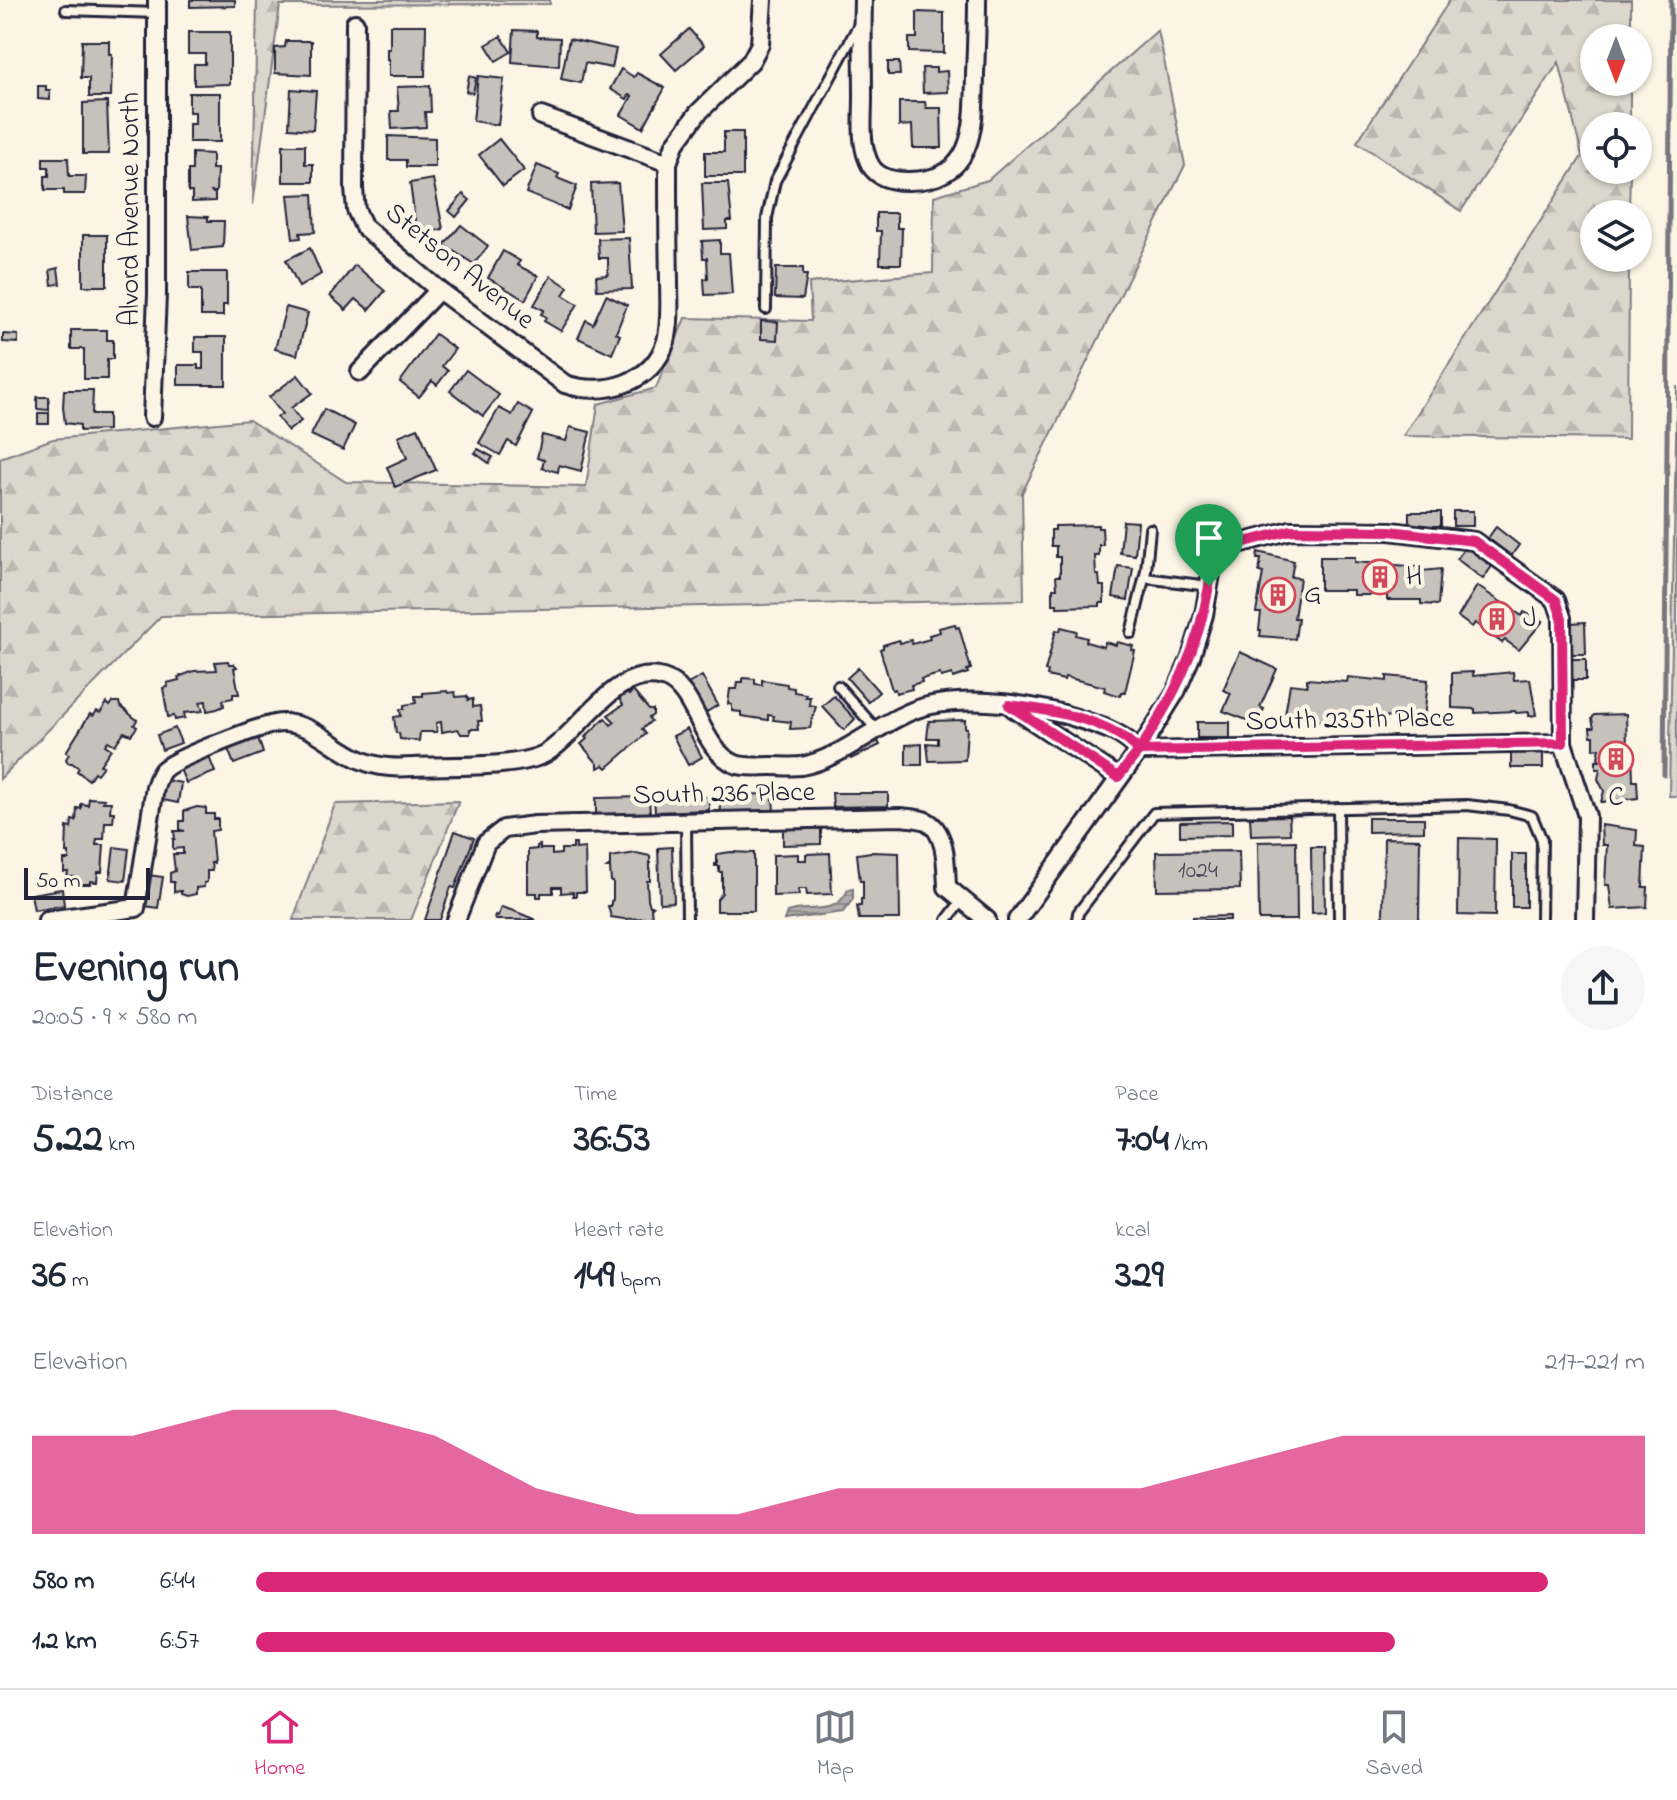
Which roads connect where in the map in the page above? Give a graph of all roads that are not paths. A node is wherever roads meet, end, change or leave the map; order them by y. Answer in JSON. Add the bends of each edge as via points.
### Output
{"nodes":[{"id":1,"x":763,"y":0,"type":"edge"},
{"id":2,"x":977,"y":0,"type":"edge"},
{"id":3,"x":157,"y":7,"type":"edge"},
{"id":4,"x":863,"y":8,"type":"edge"},
{"id":5,"x":66,"y":10,"type":"dead end"},
{"id":6,"x":355,"y":23,"type":"dead end"},
{"id":7,"x":541,"y":116,"type":"dead end"},
{"id":8,"x":668,"y":163,"type":"junction"},
{"id":9,"x":439,"y":290,"type":"junction"},
{"id":10,"x":766,"y":309,"type":"dead end"},
{"id":11,"x":360,"y":372,"type":"dead end"},
{"id":12,"x":152,"y":417,"type":"dead end"},
{"id":13,"x":1150,"y":529,"type":"dead end"},
{"id":14,"x":1145,"y":578,"type":"junction"},
{"id":15,"x":1209,"y":586,"type":"junction"},
{"id":16,"x":1131,"y":633,"type":"dead end"},
{"id":17,"x":838,"y":686,"type":"dead end"},
{"id":18,"x":1009,"y":705,"type":"junction"},
{"id":19,"x":877,"y":730,"type":"junction"},
{"id":20,"x":1563,"y":743,"type":"junction"},
{"id":21,"x":1139,"y":751,"type":"junction"},
{"id":22,"x":1118,"y":777,"type":"junction"},
{"id":23,"x":1338,"y":808,"type":"junction"},
{"id":24,"x":686,"y":822,"type":"junction"},
{"id":25,"x":962,"y":899,"type":"junction"},
{"id":26,"x":136,"y":914,"type":"edge"},
{"id":27,"x":47,"y":920,"type":"edge"},
{"id":28,"x":456,"y":920,"type":"edge"},
{"id":29,"x":687,"y":920,"type":"edge"},
{"id":30,"x":947,"y":920,"type":"edge"},
{"id":31,"x":987,"y":920,"type":"edge"},
{"id":32,"x":1017,"y":920,"type":"edge"},
{"id":33,"x":1077,"y":920,"type":"edge"},
{"id":34,"x":1339,"y":920,"type":"edge"},
{"id":35,"x":1541,"y":920,"type":"edge"},
{"id":36,"x":1585,"y":920,"type":"edge"}],
"edges":[{"from":1,"to":8,"type":"street","via":[[760,44],[751,61],[698,113]]},
{"from":2,"to":4,"type":"street","via":[[970,142],[958,162],[921,180],[879,175],[866,153]]},
{"from":3,"to":5,"type":"lane"},
{"from":3,"to":12,"type":"street","name":"Alvord Avenue North"},
{"from":4,"to":10,"type":"lane","via":[[775,181],[767,218]]},
{"from":6,"to":9,"type":"street","name":"Stetson Avenue","via":[[356,210],[364,227]]},
{"from":7,"to":8,"type":"street"},
{"from":8,"to":9,"type":"street","name":"Stetson Avenue","via":[[666,341],[639,377],[615,389],[583,390],[565,384]]},
{"from":9,"to":11,"type":"street"},
{"from":13,"to":14,"type":"lane"},
{"from":14,"to":15,"type":"lane"},
{"from":14,"to":16,"type":"lane"},
{"from":15,"to":20,"type":"street","via":[[1215,550],[1291,530],[1390,531],[1474,541],[1556,600],[1562,618]]},
{"from":15,"to":21,"type":"street","via":[[1191,657]]},
{"from":17,"to":19,"type":"lane"},
{"from":18,"to":19,"type":"street","via":[[931,705]]},
{"from":18,"to":21,"type":"street","via":[[1053,710],[1115,732]]},
{"from":18,"to":22,"type":"street"},
{"from":19,"to":26,"type":"street","via":[[803,766],[736,765],[719,753],[681,690],[664,678],[646,677],[615,688],[546,753],[522,761],[387,768],[294,724],[273,724],[162,771],[155,787]]},
{"from":20,"to":21,"type":"street","name":"South 235th Place"},
{"from":20,"to":36,"type":"street","via":[[1587,816]]},
{"from":21,"to":22,"type":"street"},
{"from":22,"to":32,"type":"street"},
{"from":23,"to":33,"type":"lane","via":[[1154,813]]},
{"from":23,"to":34,"type":"lane"},
{"from":23,"to":35,"type":"lane","via":[[1467,805],[1532,816],[1542,840]]},
{"from":24,"to":25,"type":"street","name":"South 236 Place","via":[[900,817],[925,821],[939,836],[947,887]]},
{"from":24,"to":28,"type":"street","name":"South 236 Place","via":[[504,829],[486,843]]},
{"from":24,"to":29,"type":"lane"},
{"from":25,"to":30,"type":"lane"},
{"from":25,"to":31,"type":"street","name":"South 236 Place"},
{"from":26,"to":27,"type":"street"}]}
